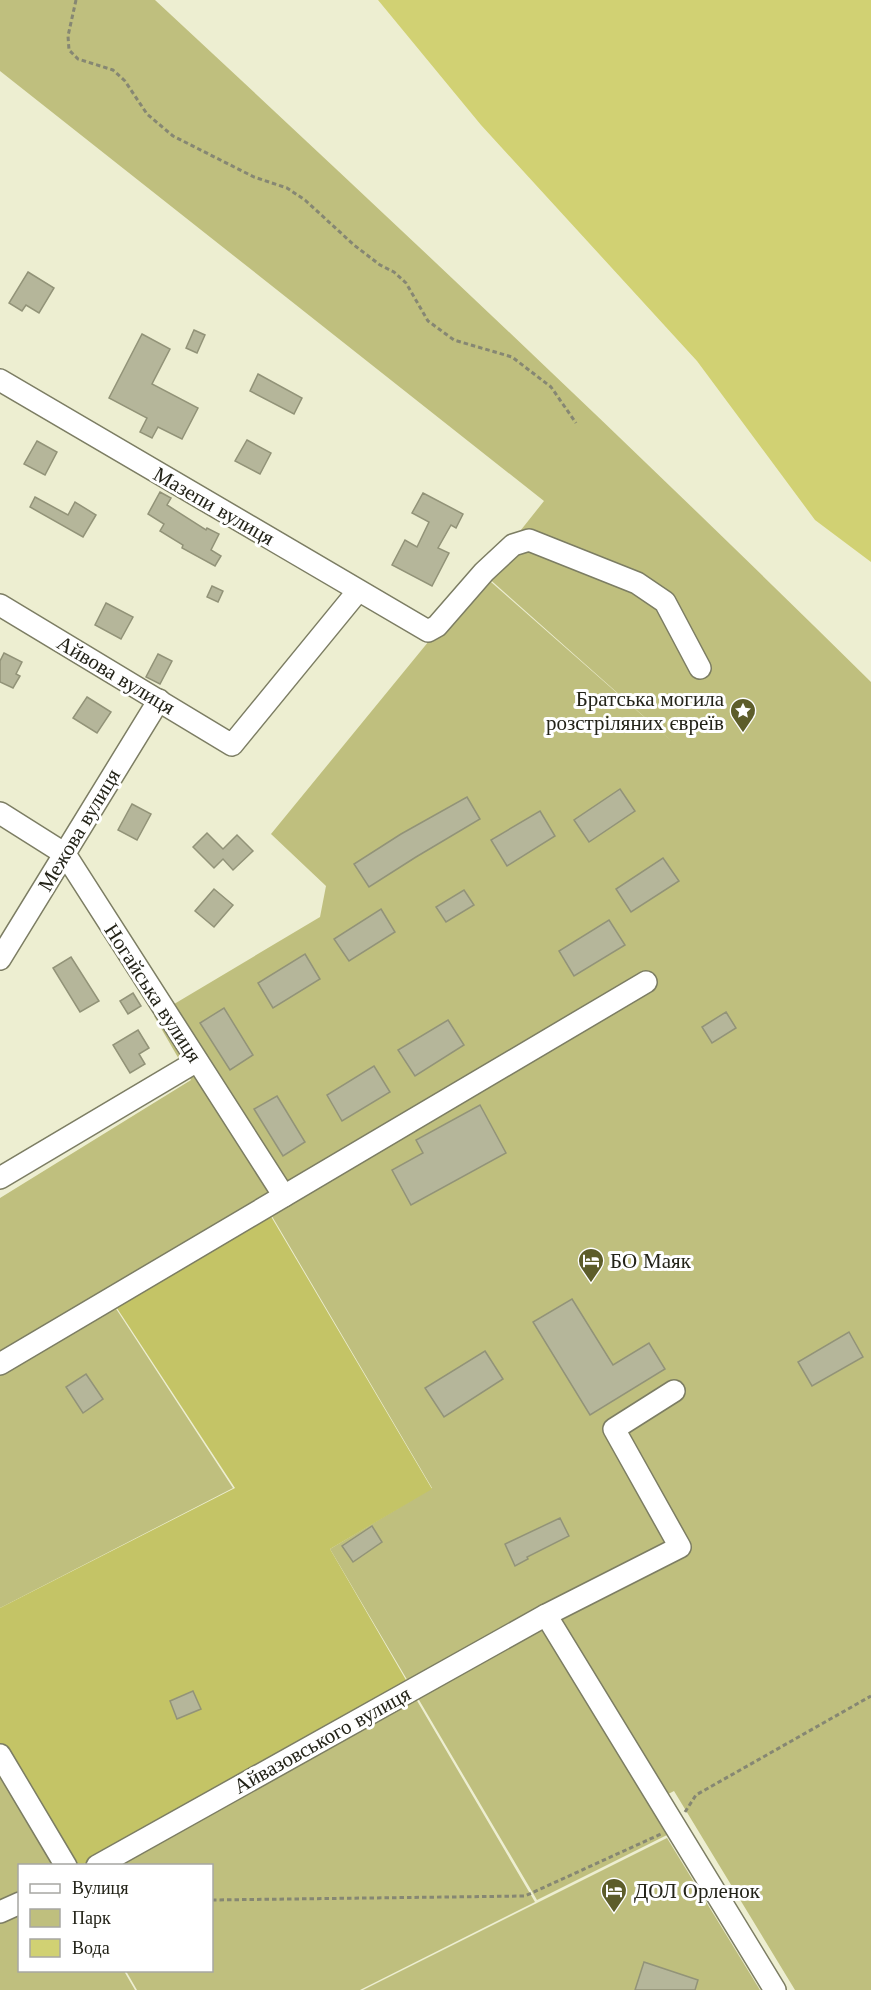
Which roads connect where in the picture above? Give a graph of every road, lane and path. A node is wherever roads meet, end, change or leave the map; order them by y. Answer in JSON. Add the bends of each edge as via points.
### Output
{"nodes":[{"id":1,"x":76,"y":0,"type":"edge"},
{"id":2,"x":0,"y":380,"type":"edge"},
{"id":3,"x":576,"y":423,"type":"dead end"},
{"id":4,"x":358,"y":591,"type":"junction"},
{"id":5,"x":0,"y":604,"type":"edge"},
{"id":6,"x":700,"y":668,"type":"dead end"},
{"id":7,"x":159,"y":700,"type":"junction"},
{"id":8,"x":0,"y":813,"type":"edge"},
{"id":9,"x":65,"y":854,"type":"junction"},
{"id":10,"x":0,"y":959,"type":"edge"},
{"id":11,"x":646,"y":982,"type":"dead end"},
{"id":12,"x":197,"y":1061,"type":"junction"},
{"id":13,"x":0,"y":1178,"type":"edge"},
{"id":14,"x":284,"y":1196,"type":"junction"},
{"id":15,"x":0,"y":1364,"type":"edge"},
{"id":16,"x":674,"y":1391,"type":"dead end"},
{"id":17,"x":546,"y":1615,"type":"junction"},
{"id":18,"x":871,"y":1696,"type":"edge"},
{"id":19,"x":0,"y":1755,"type":"edge"},
{"id":20,"x":676,"y":1827,"type":"junction"},
{"id":21,"x":65,"y":1864,"type":"edge"},
{"id":22,"x":101,"y":1864,"type":"edge"},
{"id":23,"x":213,"y":1900,"type":"edge"},
{"id":24,"x":18,"y":1904,"type":"edge"},
{"id":25,"x":0,"y":1912,"type":"edge"},
{"id":26,"x":775,"y":1990,"type":"edge"}],
"edges":[{"from":1,"to":3,"type":"path","via":[[69,50],[78,59],[113,70],[147,114],[173,136],[306,200],[354,245],[406,283],[428,321],[454,340],[512,357],[551,387]]},
{"from":2,"to":4,"type":"street","name":"Мазепи вулиця"},
{"from":4,"to":6,"type":"street","name":"Мазепи вулиця","via":[[428,632],[513,545],[529,540],[637,582],[665,602]]},
{"from":4,"to":7,"type":"street","name":"Айвова вулиця","via":[[232,745]]},
{"from":5,"to":7,"type":"street","name":"Айвова вулиця"},
{"from":7,"to":9,"type":"street","name":"Межова вулиця"},
{"from":8,"to":9,"type":"street","name":"Ногайська вулиця"},
{"from":9,"to":10,"type":"street","name":"Межова вулиця"},
{"from":9,"to":12,"type":"street","name":"Ногайська вулиця"},
{"from":11,"to":14,"type":"street"},
{"from":12,"to":13,"type":"street"},
{"from":12,"to":14,"type":"street","name":"Ногайська вулиця"},
{"from":14,"to":15,"type":"street"},
{"from":16,"to":17,"type":"street","name":"Айвазовського вулиця","via":[[614,1429],[680,1547]]},
{"from":17,"to":20,"type":"street"},
{"from":17,"to":22,"type":"street","name":"Айвазовського вулиця"},
{"from":18,"to":20,"type":"path","via":[[696,1795]]},
{"from":19,"to":21,"type":"street"},
{"from":20,"to":23,"type":"path","via":[[525,1896]]},
{"from":20,"to":26,"type":"street"},
{"from":24,"to":25,"type":"street"}]}
